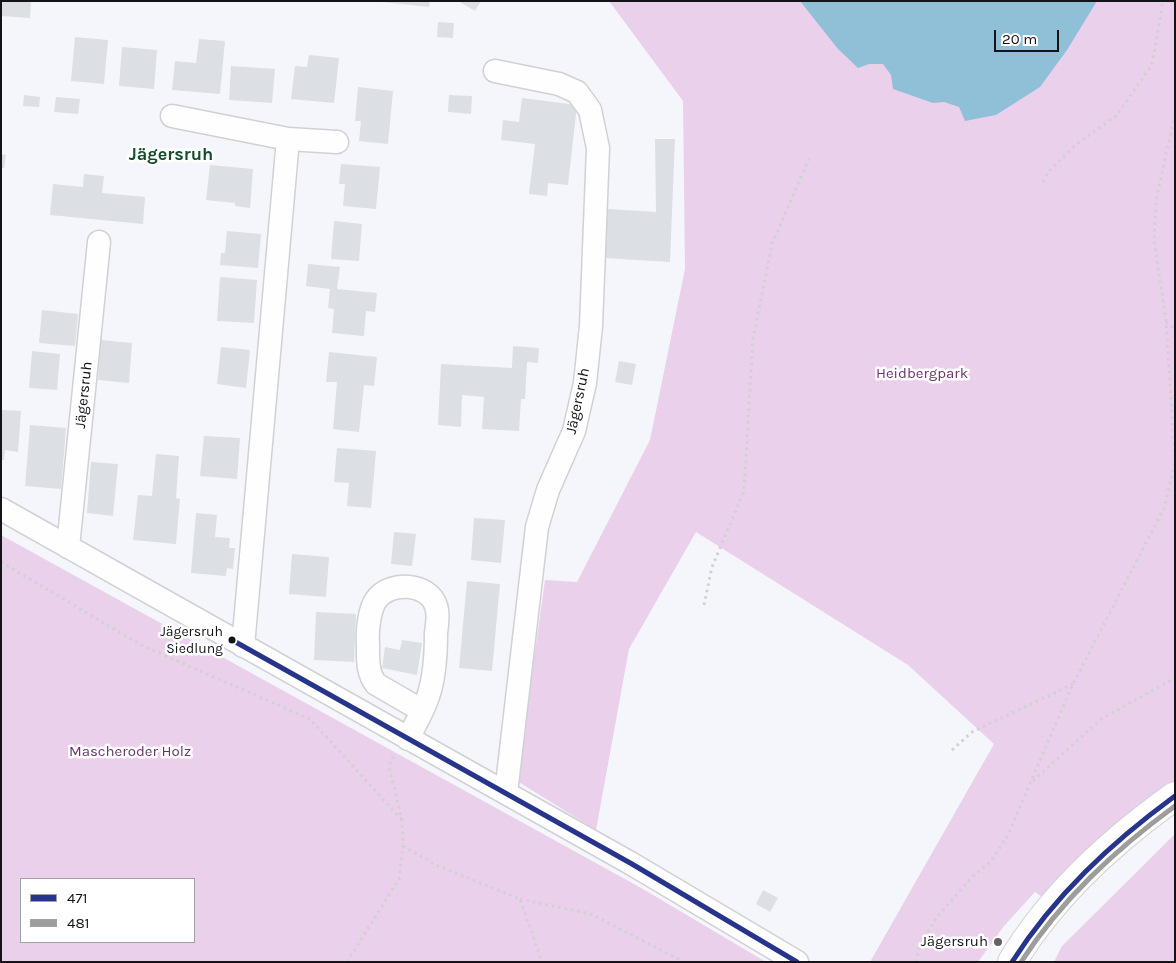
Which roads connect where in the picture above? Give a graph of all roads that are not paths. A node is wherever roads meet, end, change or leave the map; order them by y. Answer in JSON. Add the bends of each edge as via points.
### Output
{"nodes":[{"id":1,"x":495,"y":71,"type":"dead end"},
{"id":2,"x":172,"y":116,"type":"dead end"},
{"id":3,"x":288,"y":139,"type":"junction"},
{"id":4,"x":337,"y":142,"type":"dead end"},
{"id":5,"x":99,"y":242,"type":"dead end"},
{"id":6,"x":1,"y":509,"type":"edge"},
{"id":7,"x":68,"y":548,"type":"junction"},
{"id":8,"x":243,"y":646,"type":"junction"},
{"id":9,"x":422,"y":710,"type":"junction"},
{"id":10,"x":404,"y":737,"type":"junction"},
{"id":11,"x":506,"y":793,"type":"junction"},
{"id":12,"x":1175,"y":796,"type":"edge"},
{"id":13,"x":797,"y":962,"type":"edge"},
{"id":14,"x":1012,"y":962,"type":"edge"}],
"edges":[{"from":1,"to":11,"type":"street","name":"Jägersruh","via":[[559,84],[578,92],[590,110],[598,148],[591,316],[584,383],[574,431],[548,490],[537,527]]},
{"from":2,"to":3,"type":"street"},
{"from":3,"to":4,"type":"street"},
{"from":3,"to":8,"type":"street"},
{"from":5,"to":7,"type":"street","name":"Jägersruh"},
{"from":6,"to":7,"type":"street"},
{"from":7,"to":8,"type":"street"},
{"from":8,"to":10,"type":"street"},
{"from":9,"to":9,"type":"street","via":[[430,691],[436,654],[437,608],[432,596],[420,589],[388,590],[376,599],[367,638],[371,678]]},
{"from":9,"to":10,"type":"street"},
{"from":10,"to":11,"type":"street"},
{"from":11,"to":13,"type":"street"},
{"from":12,"to":14,"type":"main road","via":[[1096,860],[1053,905]]}]}
